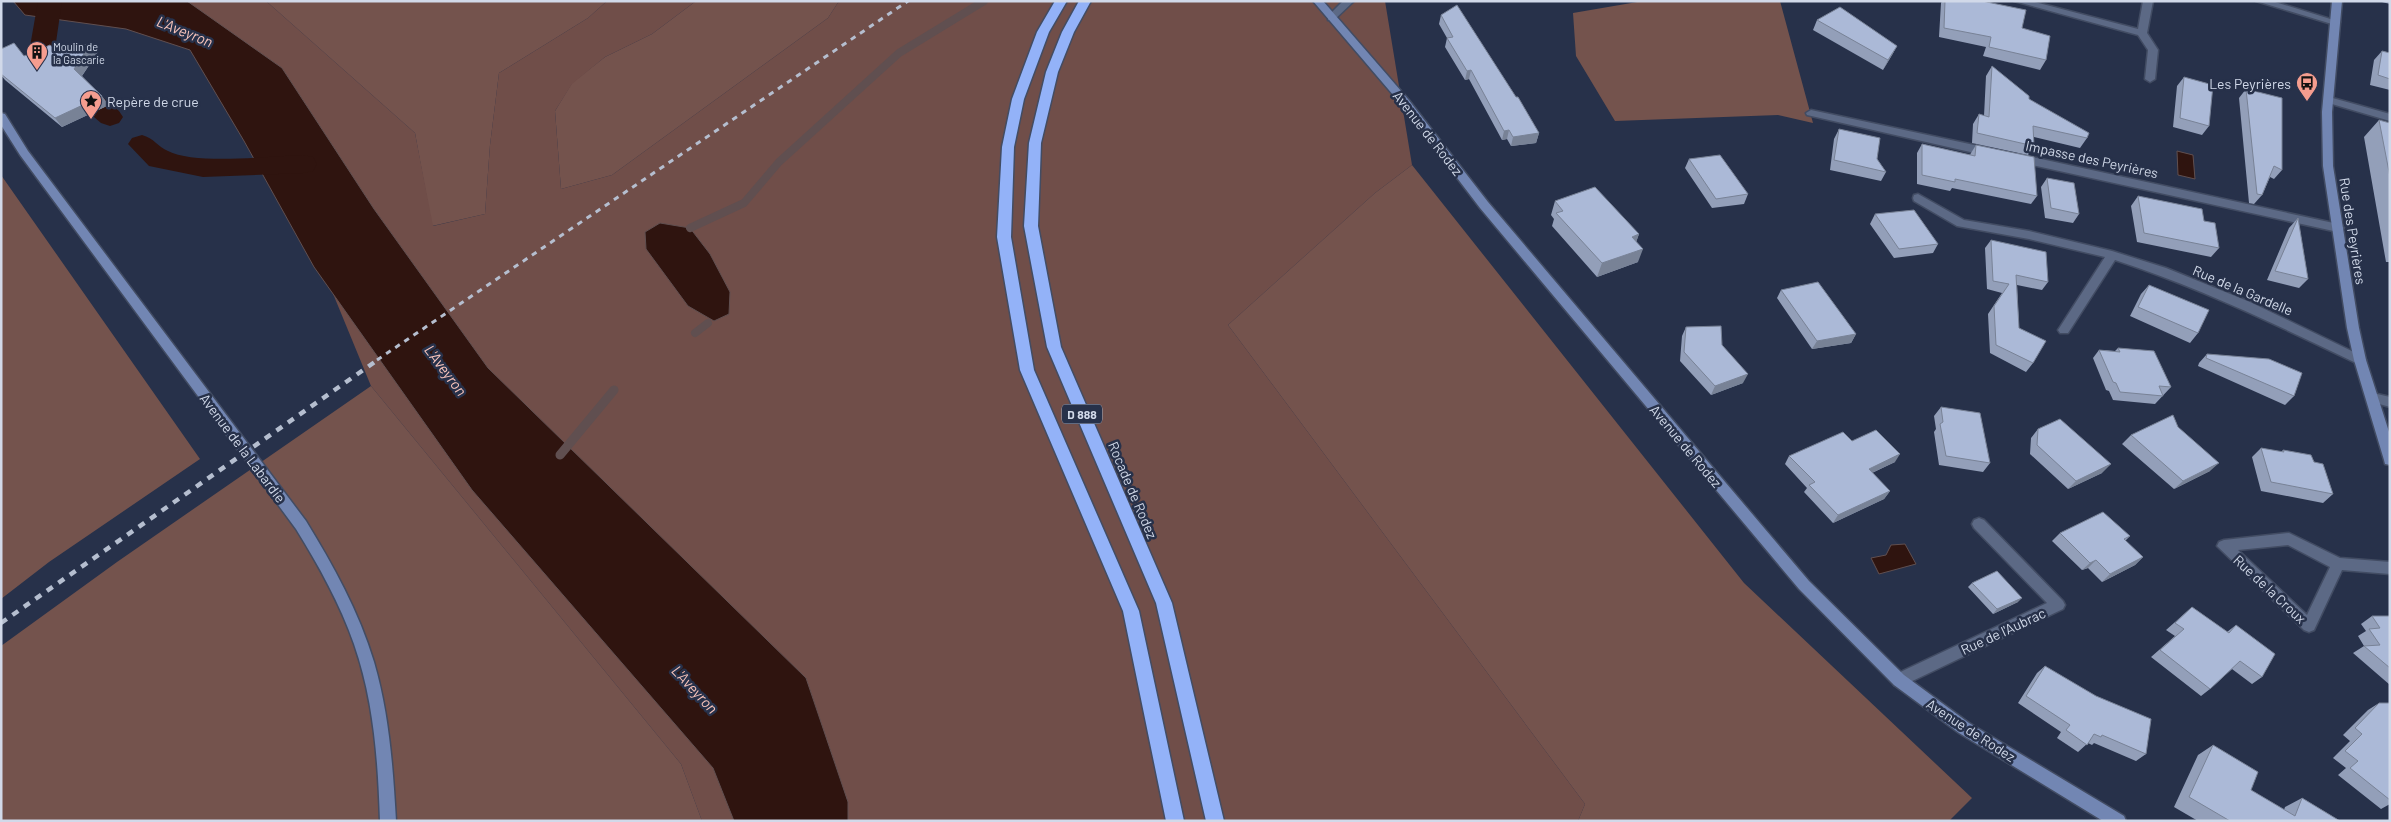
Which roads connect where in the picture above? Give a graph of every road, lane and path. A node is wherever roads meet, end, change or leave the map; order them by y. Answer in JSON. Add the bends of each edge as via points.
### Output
{"nodes":[{"id":1,"x":1061,"y":1,"type":"edge"},
{"id":2,"x":1085,"y":1,"type":"edge"},
{"id":3,"x":1318,"y":1,"type":"edge"},
{"id":4,"x":1348,"y":1,"type":"edge"},
{"id":5,"x":2019,"y":1,"type":"edge"},
{"id":6,"x":2148,"y":1,"type":"edge"},
{"id":7,"x":2261,"y":1,"type":"edge"},
{"id":8,"x":2337,"y":1,"type":"edge"},
{"id":9,"x":1331,"y":18,"type":"junction"},
{"id":10,"x":2335,"y":22,"type":"junction"},
{"id":11,"x":2142,"y":33,"type":"junction"},
{"id":12,"x":2150,"y":79,"type":"dead end"},
{"id":13,"x":2329,"y":100,"type":"junction"},
{"id":14,"x":1811,"y":113,"type":"dead end"},
{"id":15,"x":1,"y":116,"type":"edge"},
{"id":16,"x":2390,"y":118,"type":"edge"},
{"id":17,"x":1918,"y":198,"type":"dead end"},
{"id":18,"x":2338,"y":228,"type":"junction"},
{"id":19,"x":2112,"y":255,"type":"junction"},
{"id":20,"x":2064,"y":330,"type":"dead end"},
{"id":21,"x":2360,"y":360,"type":"junction"},
{"id":22,"x":2373,"y":398,"type":"junction"},
{"id":23,"x":2390,"y":402,"type":"edge"},
{"id":24,"x":2390,"y":460,"type":"edge"},
{"id":25,"x":1979,"y":524,"type":"dead end"},
{"id":26,"x":2338,"y":564,"type":"junction"},
{"id":27,"x":2390,"y":568,"type":"edge"},
{"id":28,"x":1899,"y":680,"type":"junction"},
{"id":29,"x":388,"y":821,"type":"edge"},
{"id":30,"x":1175,"y":821,"type":"edge"},
{"id":31,"x":1215,"y":821,"type":"edge"},
{"id":32,"x":2118,"y":821,"type":"edge"}],
"edges":[{"from":1,"to":30,"type":"highway","number":"D 888","via":[[1043,32],[1018,99],[1008,147],[1004,238],[1027,370],[1131,611]]},
{"from":2,"to":31,"type":"highway","name":"Rocade de Rodez","number":"D 888","via":[[1052,72],[1035,143],[1031,226],[1054,347],[1164,604]]},
{"from":3,"to":9,"type":"street","name":"Avenue de Rodez"},
{"from":4,"to":9,"type":"street"},
{"from":5,"to":11,"type":"street"},
{"from":6,"to":11,"type":"street"},
{"from":7,"to":10,"type":"street"},
{"from":8,"to":10,"type":"street","name":"Rue des Peyrières"},
{"from":9,"to":28,"type":"street","name":"Avenue de Rodez","via":[[1404,101],[1484,205],[1804,585]]},
{"from":10,"to":13,"type":"street","name":"Rue des Peyrières"},
{"from":11,"to":12,"type":"street","via":[[2153,50]]},
{"from":13,"to":16,"type":"street"},
{"from":13,"to":18,"type":"street","name":"Rue des Peyrières","via":[[2328,166]]},
{"from":14,"to":18,"type":"street","name":"Impasse des Peyrières"},
{"from":15,"to":29,"type":"street","name":"Avenue de la Labardie","via":[[24,153],[301,525],[326,565],[367,661],[386,767]]},
{"from":17,"to":19,"type":"street","name":"Rue de la Gardelle","via":[[1961,223],[2030,235]]},
{"from":18,"to":21,"type":"street","name":"Rue des Peyrières"},
{"from":19,"to":20,"type":"street"},
{"from":19,"to":21,"type":"street","name":"Rue de la Gardelle","via":[[2246,305]]},
{"from":21,"to":22,"type":"street","name":"Rue des Peyrières"},
{"from":22,"to":23,"type":"street"},
{"from":22,"to":24,"type":"street","name":"Rue des Peyrières"},
{"from":25,"to":28,"type":"street","name":"Rue de l'Aubrac","via":[[2058,605]]},
{"from":26,"to":26,"type":"street","name":"Rue de la Croux","via":[[2309,626],[2224,546],[2289,539]]},
{"from":26,"to":27,"type":"street","name":"Rue de la Croux"},
{"from":28,"to":32,"type":"street","name":"Avenue de Rodez","via":[[1964,728]]}]}
